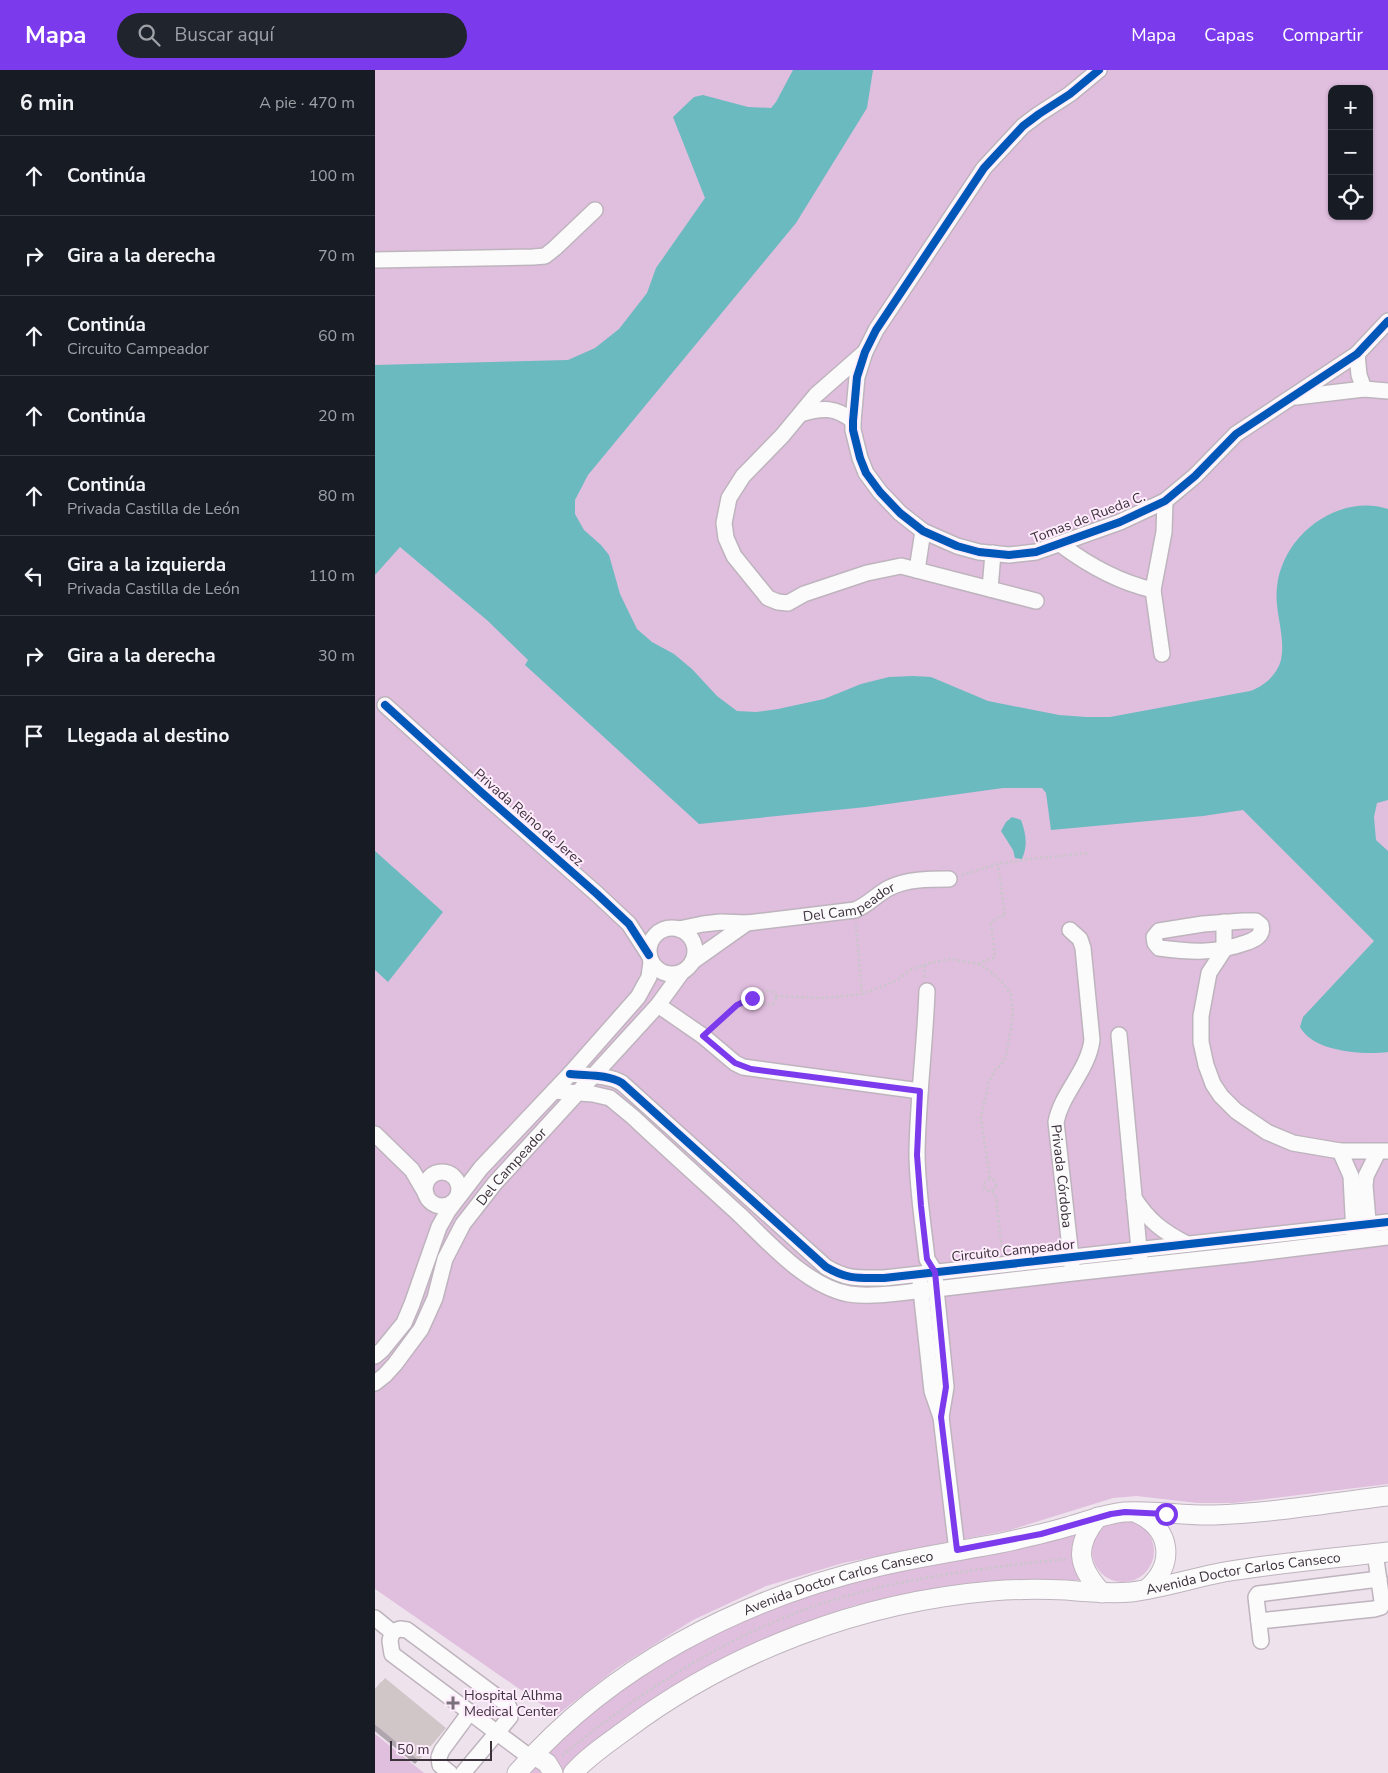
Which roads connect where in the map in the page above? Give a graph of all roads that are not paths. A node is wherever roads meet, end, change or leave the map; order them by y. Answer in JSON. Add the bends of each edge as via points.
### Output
{"nodes":[{"id":1,"x":1099,"y":70,"type":"edge"},
{"id":2,"x":595,"y":210,"type":"dead end"},
{"id":3,"x":375,"y":260,"type":"edge"},
{"id":4,"x":1388,"y":320,"type":"edge"},
{"id":5,"x":865,"y":352,"type":"junction"},
{"id":6,"x":1357,"y":354,"type":"junction"},
{"id":7,"x":1364,"y":389,"type":"junction"},
{"id":8,"x":1388,"y":391,"type":"edge"},
{"id":9,"x":1292,"y":398,"type":"junction"},
{"id":10,"x":800,"y":414,"type":"junction"},
{"id":11,"x":853,"y":421,"type":"junction"},
{"id":12,"x":1165,"y":501,"type":"junction"},
{"id":13,"x":923,"y":531,"type":"junction"},
{"id":14,"x":1060,"y":544,"type":"junction"},
{"id":15,"x":993,"y":553,"type":"junction"},
{"id":16,"x":917,"y":570,"type":"junction"},
{"id":17,"x":990,"y":590,"type":"junction"},
{"id":18,"x":1153,"y":590,"type":"junction"},
{"id":19,"x":1036,"y":601,"type":"dead end"},
{"id":20,"x":1162,"y":654,"type":"dead end"},
{"id":21,"x":385,"y":705,"type":"dead end"},
{"id":22,"x":949,"y":879,"type":"road end"},
{"id":23,"x":1224,"y":922,"type":"junction"},
{"id":24,"x":747,"y":923,"type":"junction"},
{"id":25,"x":629,"y":924,"type":"junction"},
{"id":26,"x":1203,"y":924,"type":"junction"},
{"id":27,"x":663,"y":929,"type":"junction"},
{"id":28,"x":679,"y":929,"type":"junction"},
{"id":29,"x":1070,"y":930,"type":"dead end"},
{"id":30,"x":1225,"y":950,"type":"junction"},
{"id":31,"x":1204,"y":951,"type":"junction"},
{"id":32,"x":650,"y":959,"type":"junction"},
{"id":33,"x":687,"y":967,"type":"junction"},
{"id":34,"x":1209,"y":973,"type":"junction"},
{"id":35,"x":927,"y":992,"type":"dead end"},
{"id":36,"x":658,"y":1005,"type":"junction"},
{"id":37,"x":1119,"y":1035,"type":"dead end"},
{"id":38,"x":617,"y":1049,"type":"junction"},
{"id":39,"x":570,"y":1074,"type":"junction"},
{"id":40,"x":592,"y":1076,"type":"junction"},
{"id":41,"x":622,"y":1083,"type":"junction"},
{"id":42,"x":554,"y":1091,"type":"junction"},
{"id":43,"x":920,"y":1091,"type":"junction"},
{"id":44,"x":579,"y":1093,"type":"junction"},
{"id":45,"x":375,"y":1134,"type":"edge"},
{"id":46,"x":1340,"y":1151,"type":"junction"},
{"id":47,"x":1383,"y":1152,"type":"edge"},
{"id":48,"x":481,"y":1168,"type":"junction"},
{"id":49,"x":412,"y":1170,"type":"junction"},
{"id":50,"x":442,"y":1173,"type":"junction"},
{"id":51,"x":487,"y":1194,"type":"junction"},
{"id":52,"x":427,"y":1196,"type":"junction"},
{"id":53,"x":1133,"y":1197,"type":"junction"},
{"id":54,"x":456,"y":1198,"type":"junction"},
{"id":55,"x":752,"y":1200,"type":"junction"},
{"id":56,"x":738,"y":1214,"type":"junction"},
{"id":57,"x":1388,"y":1222,"type":"edge"},
{"id":58,"x":463,"y":1224,"type":"junction"},
{"id":59,"x":1362,"y":1232,"type":"junction"},
{"id":60,"x":1388,"y":1237,"type":"edge"},
{"id":61,"x":433,"y":1242,"type":"junction"},
{"id":62,"x":1187,"y":1244,"type":"junction"},
{"id":63,"x":1139,"y":1250,"type":"junction"},
{"id":64,"x":1071,"y":1256,"type":"junction"},
{"id":65,"x":927,"y":1259,"type":"junction"},
{"id":66,"x":1141,"y":1266,"type":"junction"},
{"id":67,"x":935,"y":1272,"type":"junction"},
{"id":68,"x":1073,"y":1272,"type":"junction"},
{"id":69,"x":919,"y":1274,"type":"junction"},
{"id":70,"x":853,"y":1278,"type":"junction"},
{"id":71,"x":936,"y":1289,"type":"junction"},
{"id":72,"x":920,"y":1290,"type":"junction"},
{"id":73,"x":849,"y":1294,"type":"junction"},
{"id":74,"x":375,"y":1356,"type":"edge"},
{"id":75,"x":375,"y":1383,"type":"edge"},
{"id":76,"x":941,"y":1417,"type":"junction"},
{"id":77,"x":1388,"y":1496,"type":"edge"},
{"id":78,"x":1136,"y":1512,"type":"junction"},
{"id":79,"x":1098,"y":1517,"type":"junction"},
{"id":80,"x":957,"y":1550,"type":"junction"},
{"id":81,"x":1381,"y":1552,"type":"edge"},
{"id":82,"x":1379,"y":1579,"type":"junction"},
{"id":83,"x":1147,"y":1590,"type":"junction"},
{"id":84,"x":1102,"y":1593,"type":"junction"},
{"id":85,"x":375,"y":1618,"type":"edge"},
{"id":86,"x":1259,"y":1621,"type":"junction"},
{"id":87,"x":392,"y":1632,"type":"junction"},
{"id":88,"x":1261,"y":1641,"type":"dead end"},
{"id":89,"x":470,"y":1712,"type":"junction"},
{"id":90,"x":497,"y":1732,"type":"junction"},
{"id":91,"x":533,"y":1756,"type":"junction"},
{"id":92,"x":450,"y":1773,"type":"edge"},
{"id":93,"x":463,"y":1773,"type":"edge"},
{"id":94,"x":517,"y":1773,"type":"edge"},
{"id":95,"x":553,"y":1773,"type":"edge"},
{"id":96,"x":573,"y":1773,"type":"edge"}],
"edges":[{"from":1,"to":5,"type":"street","name":"Tomas de Rueda C.","via":[[1023,126],[984,168],[881,322]]},
{"from":2,"to":3,"type":"street","via":[[545,256]]},
{"from":4,"to":6,"type":"street","name":"Tomas de Rueda C."},
{"from":5,"to":10,"type":"street","via":[[816,395]]},
{"from":5,"to":11,"type":"street","name":"Tomas de Rueda C.","via":[[857,377]]},
{"from":6,"to":7,"type":"street"},
{"from":6,"to":9,"type":"street","name":"Tomas de Rueda C."},
{"from":7,"to":8,"type":"street"},
{"from":7,"to":9,"type":"street"},
{"from":9,"to":12,"type":"street","name":"Tomas de Rueda C.","via":[[1236,434]]},
{"from":10,"to":11,"type":"street","via":[[819,408],[842,412]]},
{"from":10,"to":16,"type":"street","via":[[743,476],[729,498],[724,523],[734,556],[768,598],[789,604],[804,594],[867,573],[901,566]]},
{"from":11,"to":13,"type":"street","name":"Tomas de Rueda C.","via":[[857,449],[866,473],[900,513]]},
{"from":12,"to":14,"type":"street","name":"Tomas de Rueda C."},
{"from":12,"to":18,"type":"street","via":[[1164,532]]},
{"from":13,"to":15,"type":"street","name":"Tomas de Rueda C.","via":[[957,546]]},
{"from":13,"to":16,"type":"street"},
{"from":14,"to":15,"type":"street","name":"Tomas de Rueda C.","via":[[1036,552]]},
{"from":14,"to":18,"type":"street","via":[[1085,562],[1134,585]]},
{"from":15,"to":17,"type":"street"},
{"from":16,"to":17,"type":"street"},
{"from":17,"to":19,"type":"street"},
{"from":18,"to":20,"type":"street"},
{"from":21,"to":25,"type":"street","name":"Privada Reino de Jerez"},
{"from":22,"to":24,"type":"street","name":"Del Campeador","via":[[928,879],[890,887],[855,910]]},
{"from":23,"to":26,"type":"street"},
{"from":23,"to":30,"type":"street"},
{"from":23,"to":30,"type":"street","via":[[1256,921],[1263,929],[1260,936],[1251,941]]},
{"from":24,"to":28,"type":"street","name":"Del Campeador","via":[[721,922]]},
{"from":24,"to":33,"type":"street","name":"Del Campeador"},
{"from":25,"to":27,"type":"street"},
{"from":25,"to":32,"type":"street","name":"Privada Reino de Jerez"},
{"from":26,"to":31,"type":"street"},
{"from":26,"to":31,"type":"street","via":[[1159,931],[1154,937],[1159,948]]},
{"from":27,"to":28,"type":"street"},
{"from":27,"to":32,"type":"street","via":[[651,940]]},
{"from":28,"to":33,"type":"street","via":[[686,933],[694,946],[695,954]]},
{"from":29,"to":64,"type":"street","name":"Privada Córdoba","via":[[1080,939],[1083,948],[1092,1040],[1088,1059],[1059,1109],[1056,1122]]},
{"from":30,"to":31,"type":"street"},
{"from":30,"to":34,"type":"street"},
{"from":31,"to":34,"type":"street"},
{"from":32,"to":33,"type":"street","via":[[661,972],[668,974]]},
{"from":32,"to":39,"type":"street","name":"Del Campeador","via":[[649,976],[639,997]]},
{"from":33,"to":36,"type":"street","name":"Del Campeador"},
{"from":34,"to":46,"type":"street","via":[[1201,1016],[1201,1042],[1205,1065],[1221,1096],[1236,1111],[1267,1132],[1293,1143]]},
{"from":35,"to":43,"type":"street"},
{"from":36,"to":38,"type":"street","name":"Del Campeador"},
{"from":36,"to":43,"type":"street","via":[[743,1067]]},
{"from":37,"to":53,"type":"street"},
{"from":38,"to":40,"type":"street","name":"Del Campeador"},
{"from":38,"to":41,"type":"street","via":[[616,1063]]},
{"from":39,"to":40,"type":"street","name":"Circuito Campeador"},
{"from":39,"to":42,"type":"street","name":"Del Campeador"},
{"from":40,"to":41,"type":"street","name":"Circuito Campeador","via":[[615,1078]]},
{"from":40,"to":44,"type":"street","name":"Del Campeador"},
{"from":41,"to":55,"type":"street","name":"Circuito Campeador"},
{"from":42,"to":44,"type":"street"},
{"from":42,"to":48,"type":"street","name":"Del Campeador"},
{"from":43,"to":65,"type":"street","via":[[917,1155]]},
{"from":44,"to":51,"type":"street","name":"Del Campeador"},
{"from":44,"to":56,"type":"street","via":[[610,1098]]},
{"from":45,"to":49,"type":"street","name":"Del Campeador"},
{"from":46,"to":47,"type":"street"},
{"from":46,"to":59,"type":"street","via":[[1351,1176]]},
{"from":47,"to":59,"type":"street","via":[[1366,1176]]},
{"from":48,"to":50,"type":"street","name":"Del Campeador"},
{"from":48,"to":54,"type":"street","name":"Del Campeador"},
{"from":49,"to":50,"type":"street","name":"Del Campeador","via":[[424,1174]]},
{"from":49,"to":52,"type":"street","name":"Del Campeador"},
{"from":50,"to":52,"type":"street","via":[[427,1182]]},
{"from":50,"to":54,"type":"street","via":[[457,1182]]},
{"from":51,"to":54,"type":"street"},
{"from":51,"to":58,"type":"street","name":"Del Campeador"},
{"from":52,"to":54,"type":"street","via":[[442,1206]]},
{"from":52,"to":61,"type":"street","name":"Del Campeador","via":[[434,1226]]},
{"from":53,"to":62,"type":"street","via":[[1157,1226]]},
{"from":53,"to":63,"type":"street"},
{"from":54,"to":58,"type":"street"},
{"from":54,"to":61,"type":"street","name":"Del Campeador"},
{"from":55,"to":56,"type":"street"},
{"from":55,"to":70,"type":"street","name":"Circuito Campeador","via":[[826,1268]]},
{"from":56,"to":73,"type":"street","via":[[773,1248],[817,1283]]},
{"from":57,"to":59,"type":"street","name":"Circuito Campeador"},
{"from":58,"to":75,"type":"street","name":"Del Campeador","via":[[445,1259],[435,1298],[421,1329],[395,1364]]},
{"from":59,"to":60,"type":"street","name":"Circuito Campeador"},
{"from":59,"to":62,"type":"street","name":"Circuito Campeador"},
{"from":59,"to":66,"type":"street","name":"Circuito Campeador","via":[[1248,1254]]},
{"from":61,"to":74,"type":"street","name":"Del Campeador","via":[[404,1323]]},
{"from":62,"to":63,"type":"street","name":"Circuito Campeador"},
{"from":63,"to":64,"type":"street","name":"Circuito Campeador"},
{"from":63,"to":66,"type":"street"},
{"from":64,"to":67,"type":"street","name":"Circuito Campeador"},
{"from":64,"to":68,"type":"street","name":"Privada Córdoba"},
{"from":65,"to":67,"type":"street"},
{"from":65,"to":69,"type":"street"},
{"from":66,"to":68,"type":"street","name":"Circuito Campeador"},
{"from":67,"to":69,"type":"street","name":"Circuito Campeador"},
{"from":67,"to":71,"type":"street"},
{"from":68,"to":71,"type":"street","name":"Circuito Campeador"},
{"from":69,"to":70,"type":"street","name":"Circuito Campeador"},
{"from":69,"to":72,"type":"street"},
{"from":70,"to":73,"type":"street"},
{"from":71,"to":72,"type":"street","name":"Circuito Campeador"},
{"from":71,"to":76,"type":"street","via":[[946,1387]]},
{"from":72,"to":73,"type":"street"},
{"from":72,"to":76,"type":"street","via":[[932,1391]]},
{"from":76,"to":80,"type":"street"},
{"from":77,"to":78,"type":"main road","name":"Avenida Doctor Carlos Canseco","via":[[1214,1515]]},
{"from":78,"to":79,"type":"main road","name":"Avenida Doctor Carlos Canseco"},
{"from":78,"to":83,"type":"main road","via":[[1156,1526],[1166,1547],[1162,1571]]},
{"from":79,"to":80,"type":"main road","name":"Avenida Doctor Carlos Canseco","via":[[1041,1534]]},
{"from":79,"to":84,"type":"main road","via":[[1085,1536],[1081,1558],[1093,1584]]},
{"from":80,"to":91,"type":"main road","name":"Avenida Doctor Carlos Canseco","via":[[807,1586],[703,1629],[667,1649],[574,1714]]},
{"from":81,"to":82,"type":"street"},
{"from":81,"to":83,"type":"main road","name":"Avenida Doctor Carlos Canseco","via":[[1224,1572]]},
{"from":82,"to":86,"type":"street","via":[[1258,1594]]},
{"from":82,"to":86,"type":"street","via":[[1381,1607]]},
{"from":83,"to":84,"type":"main road","name":"Avenida Doctor Carlos Canseco"},
{"from":84,"to":96,"type":"main road","name":"Avenida Doctor Carlos Canseco","via":[[1029,1589],[949,1596],[875,1612],[791,1638],[728,1666],[649,1712]]},
{"from":85,"to":87,"type":"street"},
{"from":86,"to":88,"type":"street"},
{"from":87,"to":89,"type":"street","via":[[392,1654]]},
{"from":87,"to":90,"type":"street","via":[[407,1630],[508,1704],[510,1716]]},
{"from":89,"to":90,"type":"street"},
{"from":89,"to":92,"type":"street","via":[[439,1757],[440,1765]]},
{"from":90,"to":91,"type":"street"},
{"from":90,"to":93,"type":"street"},
{"from":91,"to":94,"type":"main road","name":"Avenida Doctor Carlos Canseco"},
{"from":91,"to":95,"type":"main road","via":[[547,1763]]}]}
